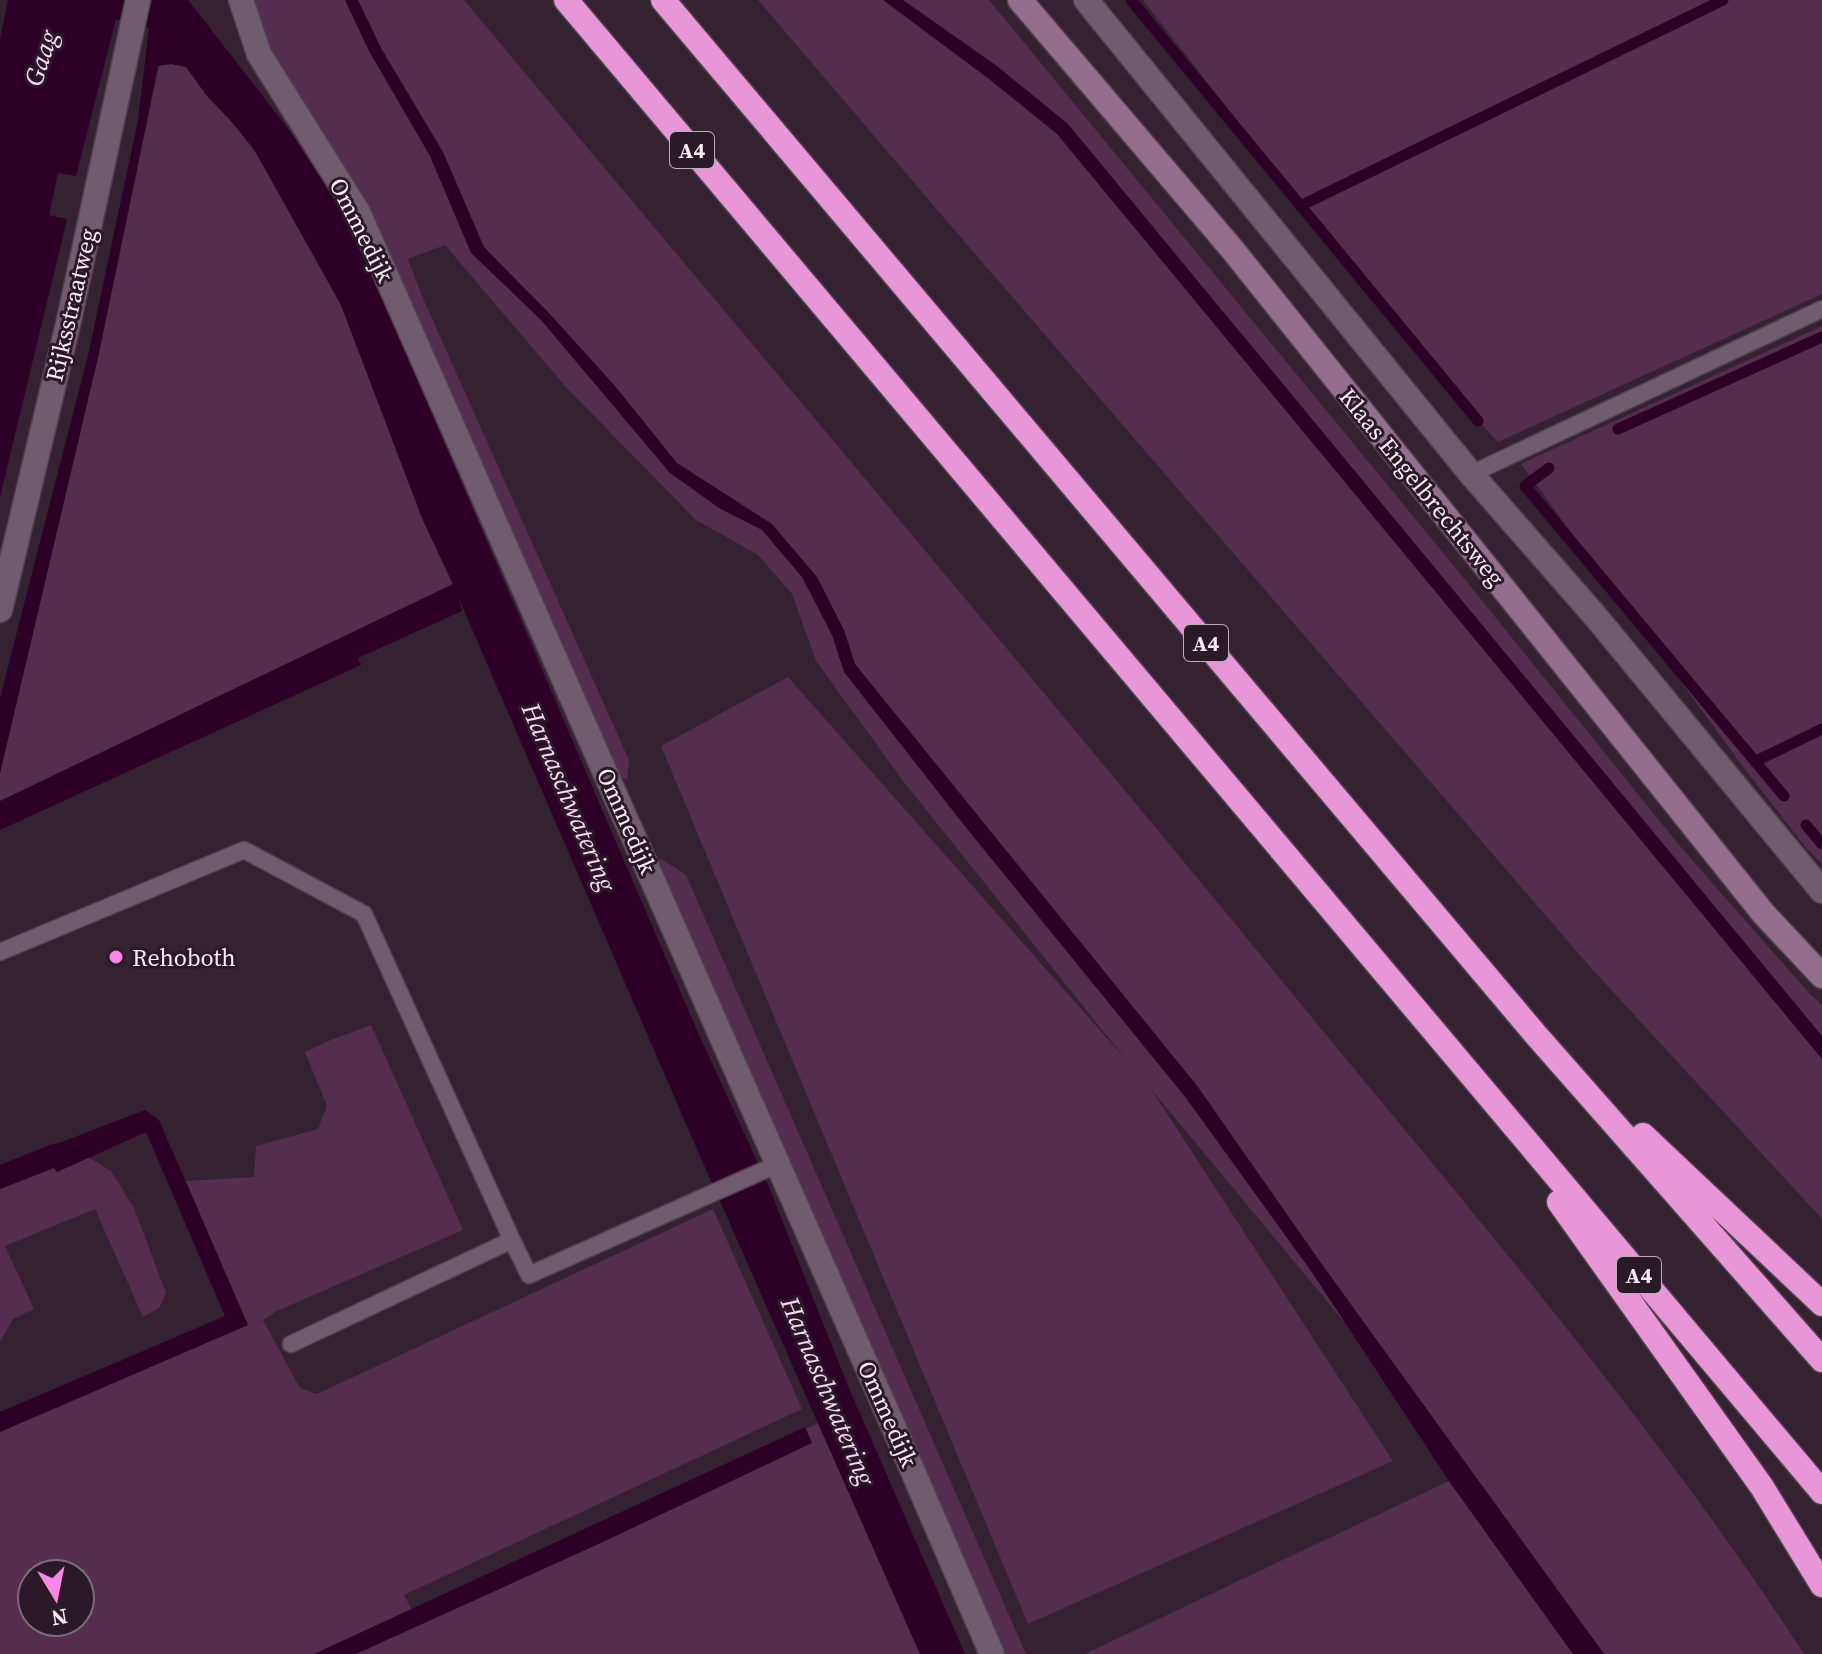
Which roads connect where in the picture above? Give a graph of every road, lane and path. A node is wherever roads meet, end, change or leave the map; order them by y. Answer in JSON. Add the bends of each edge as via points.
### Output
{"nodes":[{"id":1,"x":138,"y":0,"type":"edge"},
{"id":2,"x":241,"y":0,"type":"edge"},
{"id":3,"x":566,"y":0,"type":"edge"},
{"id":4,"x":663,"y":0,"type":"edge"},
{"id":5,"x":1020,"y":0,"type":"edge"},
{"id":6,"x":1086,"y":0,"type":"edge"},
{"id":7,"x":1822,"y":309,"type":"edge"},
{"id":8,"x":1471,"y":474,"type":"junction"},
{"id":9,"x":0,"y":610,"type":"edge"},
{"id":10,"x":1822,"y":891,"type":"edge"},
{"id":11,"x":0,"y":952,"type":"edge"},
{"id":12,"x":1822,"y":976,"type":"edge"},
{"id":13,"x":1536,"y":1035,"type":"junction"},
{"id":14,"x":1455,"y":1057,"type":"junction"},
{"id":15,"x":771,"y":1168,"type":"junction"},
{"id":16,"x":512,"y":1240,"type":"junction"},
{"id":17,"x":1822,"y":1304,"type":"edge"},
{"id":18,"x":291,"y":1344,"type":"dead end"},
{"id":19,"x":1822,"y":1360,"type":"edge"},
{"id":20,"x":1822,"y":1492,"type":"edge"},
{"id":21,"x":1822,"y":1585,"type":"edge"},
{"id":22,"x":992,"y":1654,"type":"edge"}],
"edges":[{"from":1,"to":9,"type":"street","name":"Rijksstraatweg"},
{"from":2,"to":15,"type":"street","name":"Ommedijk","via":[[259,54],[358,212]]},
{"from":3,"to":14,"type":"highway","number":"A4"},
{"from":4,"to":13,"type":"highway","number":"A4"},
{"from":5,"to":12,"type":"main road","name":"Klaas Engelbrechtsweg","via":[[1232,249],[1763,913]]},
{"from":6,"to":8,"type":"street","name":"Klaas Engelbrechtsweg"},
{"from":7,"to":8,"type":"lane"},
{"from":8,"to":10,"type":"street","name":"Klaas Engelbrechtsweg"},
{"from":11,"to":16,"type":"lane","via":[[244,850],[364,914]]},
{"from":13,"to":17,"type":"highway","number":"A4"},
{"from":13,"to":19,"type":"highway","number":"A4"},
{"from":14,"to":20,"type":"highway","number":"A4"},
{"from":14,"to":21,"type":"highway","number":"A4","via":[[1762,1487]]},
{"from":15,"to":16,"type":"lane","via":[[529,1275]]},
{"from":15,"to":22,"type":"street","name":"Ommedijk"},
{"from":16,"to":18,"type":"lane"}]}
